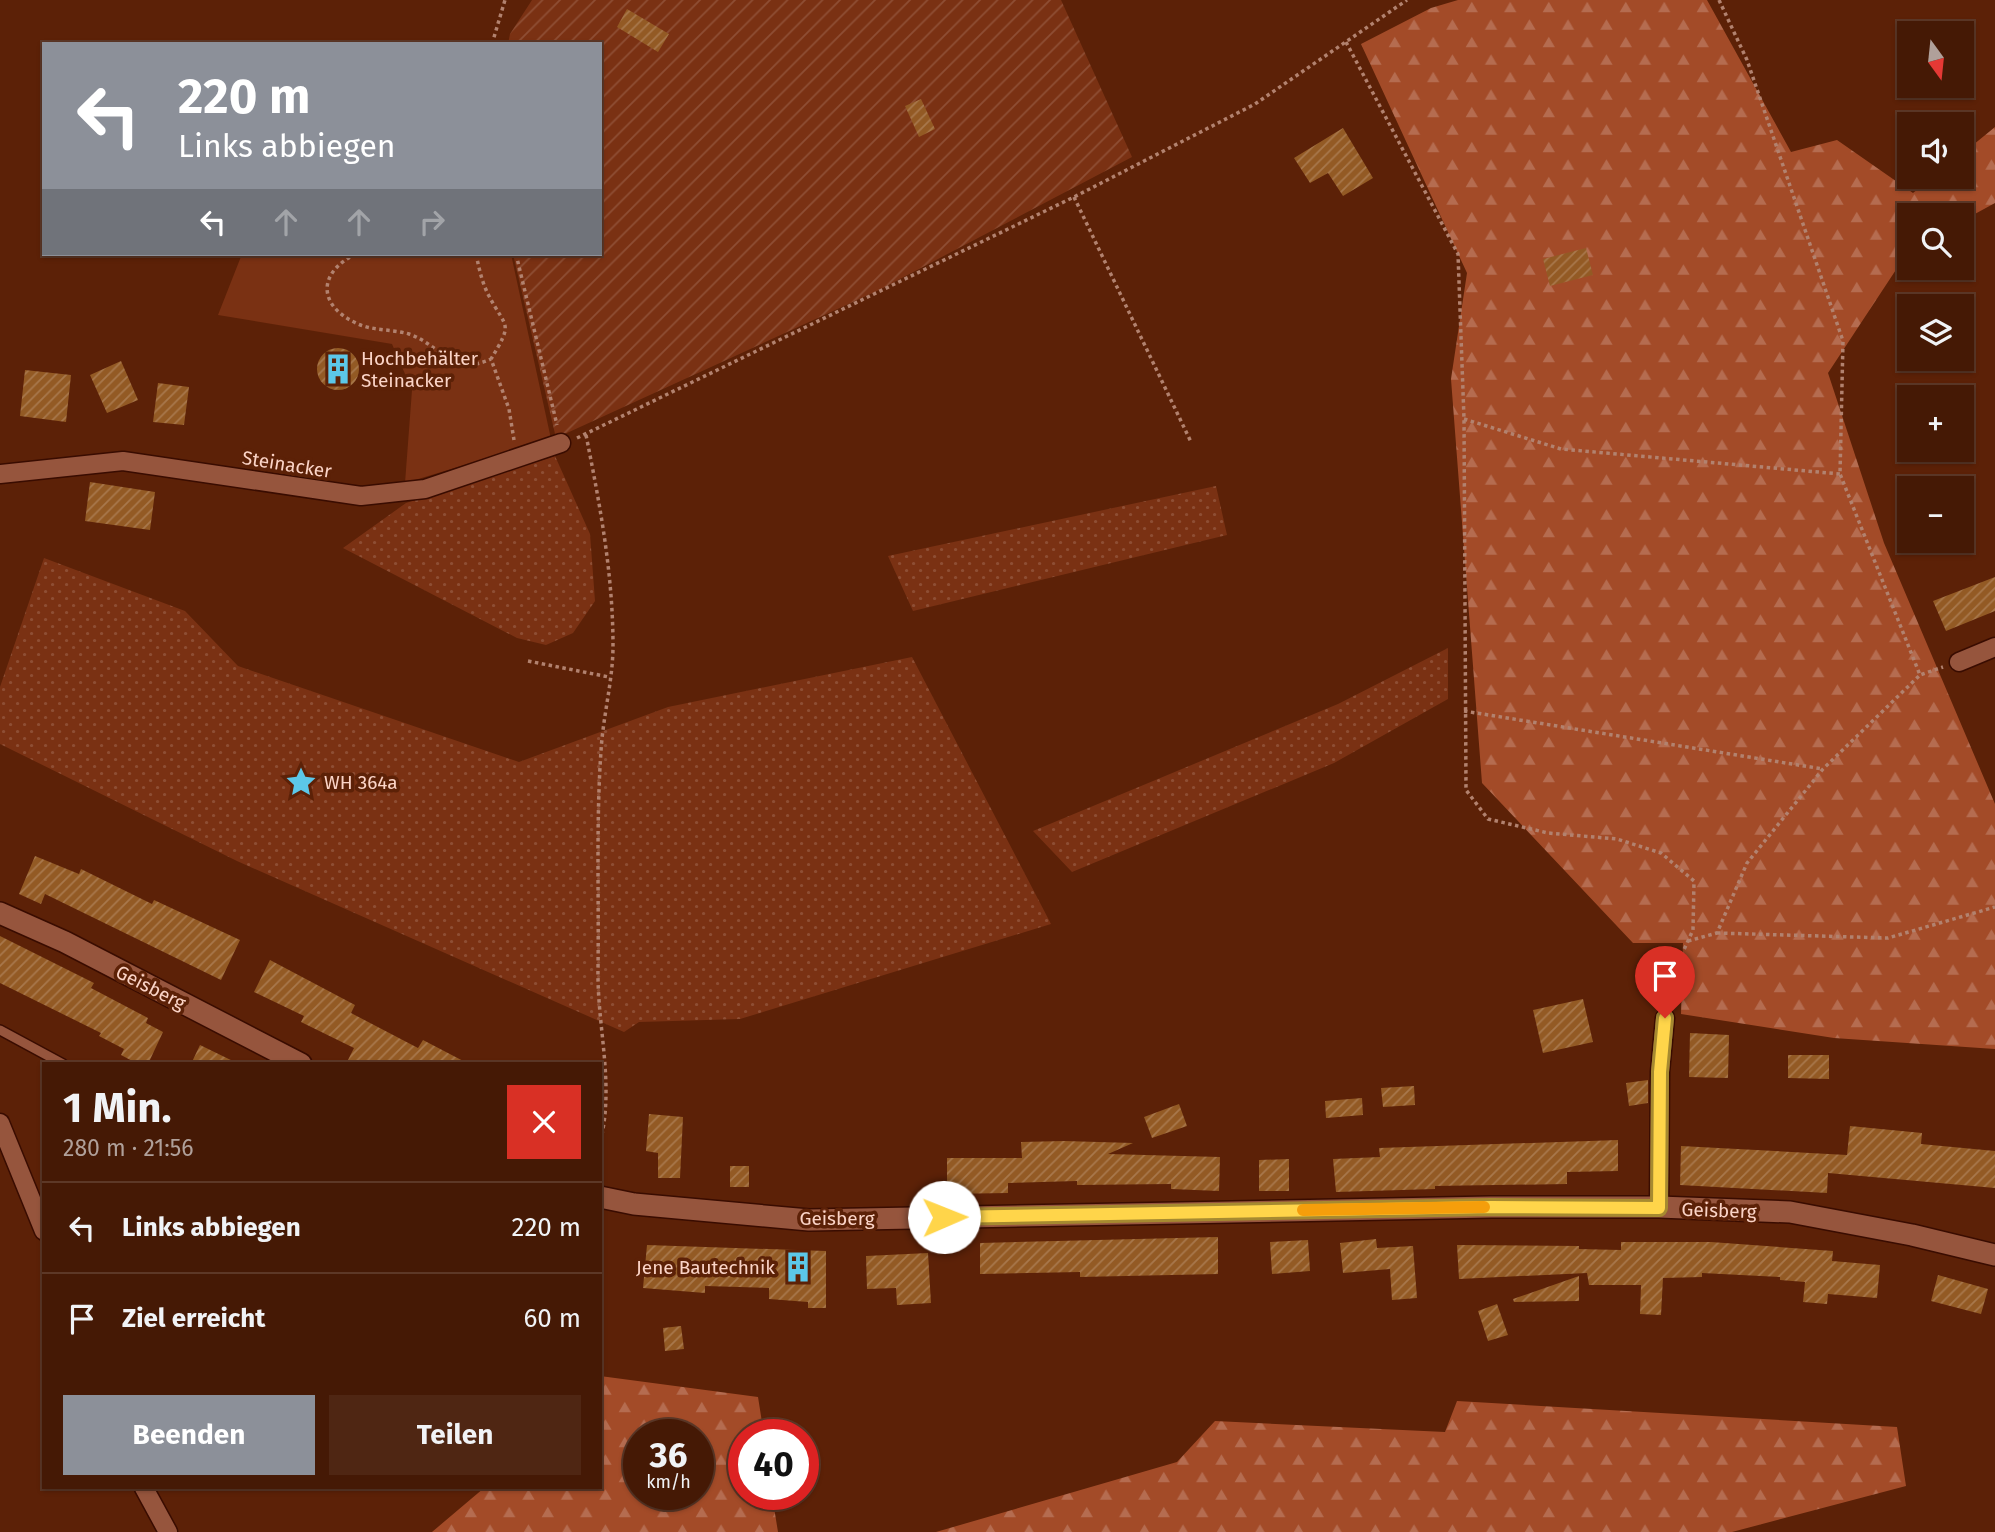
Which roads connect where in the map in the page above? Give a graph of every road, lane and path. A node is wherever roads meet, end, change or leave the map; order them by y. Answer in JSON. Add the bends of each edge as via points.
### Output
{"nodes":[{"id":1,"x":505,"y":0,"type":"edge"},
{"id":2,"x":1406,"y":0,"type":"edge"},
{"id":3,"x":1719,"y":0,"type":"edge"},
{"id":4,"x":493,"y":42,"type":"edge"},
{"id":5,"x":1346,"y":42,"type":"junction"},
{"id":6,"x":1073,"y":197,"type":"junction"},
{"id":7,"x":352,"y":256,"type":"edge"},
{"id":8,"x":477,"y":256,"type":"edge"},
{"id":9,"x":516,"y":256,"type":"edge"},
{"id":10,"x":491,"y":359,"type":"junction"},
{"id":11,"x":1465,"y":419,"type":"junction"},
{"id":12,"x":513,"y":435,"type":"dead end"},
{"id":13,"x":586,"y":435,"type":"junction"},
{"id":14,"x":1191,"y":442,"type":"dead end"},
{"id":15,"x":561,"y":443,"type":"junction"},
{"id":16,"x":0,"y":474,"type":"edge"},
{"id":17,"x":1840,"y":474,"type":"junction"},
{"id":18,"x":1995,"y":647,"type":"edge"},
{"id":19,"x":528,"y":661,"type":"dead end"},
{"id":20,"x":1959,"y":662,"type":"joint"},
{"id":21,"x":1920,"y":675,"type":"junction"},
{"id":22,"x":609,"y":677,"type":"junction"},
{"id":23,"x":1464,"y":711,"type":"junction"},
{"id":24,"x":1823,"y":769,"type":"junction"},
{"id":25,"x":1995,"y":907,"type":"edge"},
{"id":26,"x":0,"y":913,"type":"edge"},
{"id":27,"x":1717,"y":933,"type":"junction"},
{"id":28,"x":1688,"y":941,"type":"junction"},
{"id":29,"x":1665,"y":1018,"type":"joint"},
{"id":30,"x":0,"y":1030,"type":"edge"},
{"id":31,"x":59,"y":1062,"type":"edge"},
{"id":32,"x":297,"y":1062,"type":"edge"},
{"id":33,"x":0,"y":1122,"type":"edge"},
{"id":34,"x":602,"y":1135,"type":"edge"},
{"id":35,"x":602,"y":1197,"type":"edge"},
{"id":36,"x":1659,"y":1208,"type":"junction"},
{"id":37,"x":42,"y":1226,"type":"edge"},
{"id":38,"x":1995,"y":1255,"type":"edge"},
{"id":39,"x":145,"y":1489,"type":"edge"},
{"id":40,"x":168,"y":1532,"type":"edge"}],
"edges":[{"from":1,"to":4,"type":"path"},
{"from":2,"to":5,"type":"path"},
{"from":3,"to":17,"type":"path","via":[[1747,60],[1843,341]]},
{"from":5,"to":6,"type":"path","via":[[1255,104]]},
{"from":5,"to":11,"type":"path","via":[[1458,254]]},
{"from":6,"to":13,"type":"path"},
{"from":6,"to":14,"type":"path"},
{"from":7,"to":10,"type":"path","via":[[342,261],[326,283],[336,310],[356,324],[411,335],[457,363],[476,366]]},
{"from":8,"to":10,"type":"path","via":[[489,297],[504,316],[502,340]]},
{"from":9,"to":15,"type":"path"},
{"from":10,"to":12,"type":"path","via":[[509,408]]},
{"from":11,"to":17,"type":"path","via":[[1561,449]]},
{"from":11,"to":23,"type":"path"},
{"from":13,"to":15,"type":"path"},
{"from":13,"to":22,"type":"path","via":[[608,555],[613,649]]},
{"from":15,"to":16,"type":"street","name":"Steinacker","via":[[425,489],[361,496],[123,461]]},
{"from":17,"to":21,"type":"path"},
{"from":18,"to":20,"type":"street"},
{"from":19,"to":22,"type":"path"},
{"from":20,"to":21,"type":"path"},
{"from":21,"to":24,"type":"path"},
{"from":22,"to":34,"type":"path","via":[[599,785],[598,996],[606,1059]]},
{"from":23,"to":24,"type":"path"},
{"from":23,"to":28,"type":"path","via":[[1466,790],[1488,819],[1548,834],[1617,839],[1661,853],[1694,881],[1693,930]]},
{"from":24,"to":27,"type":"path","via":[[1747,863]]},
{"from":25,"to":27,"type":"path","via":[[1888,938]]},
{"from":26,"to":32,"type":"street","name":"Geisberg"},
{"from":27,"to":28,"type":"path"},
{"from":28,"to":29,"type":"path","via":[[1670,979]]},
{"from":29,"to":36,"type":"street"},
{"from":30,"to":31,"type":"lane"},
{"from":33,"to":37,"type":"street"},
{"from":35,"to":36,"type":"street","name":"Geisberg","via":[[634,1205],[809,1220],[1478,1207]]},
{"from":36,"to":38,"type":"street","name":"Geisberg","via":[[1790,1212]]},
{"from":39,"to":40,"type":"street"}]}
